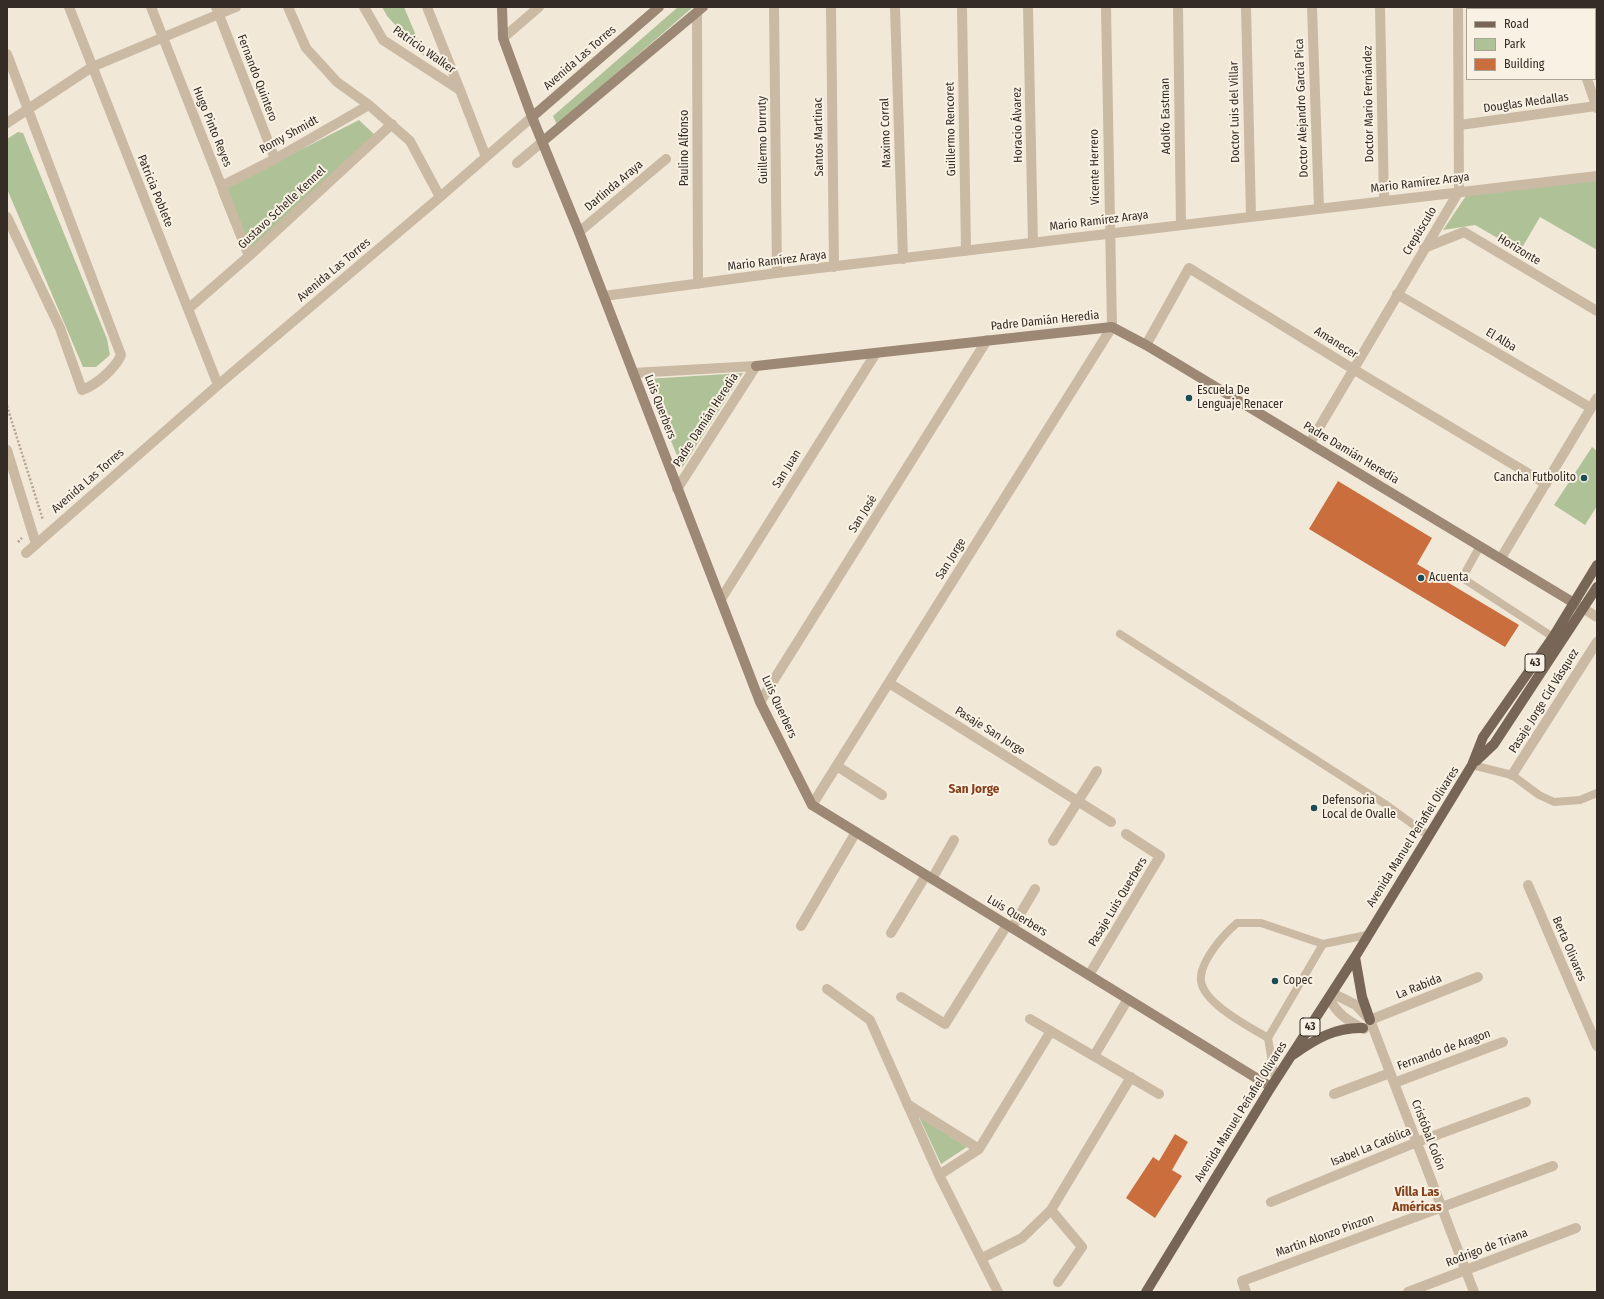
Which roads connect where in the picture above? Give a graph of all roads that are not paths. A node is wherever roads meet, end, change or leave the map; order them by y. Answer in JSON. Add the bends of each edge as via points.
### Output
{"nodes":[{"id":1,"x":69,"y":7,"type":"edge"},
{"id":2,"x":151,"y":7,"type":"edge"},
{"id":3,"x":236,"y":7,"type":"edge"},
{"id":4,"x":288,"y":7,"type":"edge"},
{"id":5,"x":364,"y":7,"type":"edge"},
{"id":6,"x":427,"y":7,"type":"edge"},
{"id":7,"x":502,"y":7,"type":"edge"},
{"id":8,"x":539,"y":7,"type":"edge"},
{"id":9,"x":659,"y":7,"type":"edge"},
{"id":10,"x":774,"y":7,"type":"edge"},
{"id":11,"x":831,"y":7,"type":"edge"},
{"id":12,"x":895,"y":7,"type":"edge"},
{"id":13,"x":962,"y":7,"type":"edge"},
{"id":14,"x":1028,"y":7,"type":"edge"},
{"id":15,"x":1106,"y":7,"type":"edge"},
{"id":16,"x":1178,"y":7,"type":"edge"},
{"id":17,"x":1246,"y":7,"type":"edge"},
{"id":18,"x":1312,"y":7,"type":"edge"},
{"id":19,"x":1380,"y":7,"type":"edge"},
{"id":20,"x":1458,"y":7,"type":"edge"},
{"id":21,"x":700,"y":9,"type":"edge"},
{"id":22,"x":218,"y":11,"type":"edge"},
{"id":23,"x":163,"y":38,"type":"junction"},
{"id":24,"x":503,"y":38,"type":"junction"},
{"id":25,"x":1463,"y":51,"type":"edge"},
{"id":26,"x":7,"y":54,"type":"edge"},
{"id":27,"x":92,"y":67,"type":"junction"},
{"id":28,"x":1587,"y":80,"type":"edge"},
{"id":29,"x":460,"y":90,"type":"junction"},
{"id":30,"x":369,"y":105,"type":"junction"},
{"id":31,"x":1597,"y":107,"type":"edge"},
{"id":32,"x":27,"y":109,"type":"junction"},
{"id":33,"x":532,"y":116,"type":"junction"},
{"id":34,"x":7,"y":123,"type":"edge"},
{"id":35,"x":392,"y":124,"type":"junction"},
{"id":36,"x":1460,"y":125,"type":"junction"},
{"id":37,"x":542,"y":142,"type":"junction"},
{"id":38,"x":486,"y":158,"type":"junction"},
{"id":39,"x":274,"y":159,"type":"junction"},
{"id":40,"x":666,"y":159,"type":"dead end"},
{"id":41,"x":517,"y":163,"type":"dead end"},
{"id":42,"x":1597,"y":176,"type":"edge"},
{"id":43,"x":222,"y":186,"type":"junction"},
{"id":44,"x":1459,"y":191,"type":"junction"},
{"id":45,"x":440,"y":197,"type":"junction"},
{"id":46,"x":1384,"y":200,"type":"junction"},
{"id":47,"x":1319,"y":208,"type":"junction"},
{"id":48,"x":1250,"y":216,"type":"junction"},
{"id":49,"x":7,"y":217,"type":"edge"},
{"id":50,"x":1181,"y":225,"type":"junction"},
{"id":51,"x":579,"y":232,"type":"junction"},
{"id":52,"x":1109,"y":233,"type":"junction"},
{"id":53,"x":1033,"y":243,"type":"junction"},
{"id":54,"x":1424,"y":248,"type":"junction"},
{"id":55,"x":966,"y":251,"type":"junction"},
{"id":56,"x":249,"y":256,"type":"junction"},
{"id":57,"x":903,"y":259,"type":"junction"},
{"id":58,"x":834,"y":267,"type":"junction"},
{"id":59,"x":777,"y":273,"type":"junction"},
{"id":60,"x":698,"y":284,"type":"junction"},
{"id":61,"x":1397,"y":294,"type":"junction"},
{"id":62,"x":604,"y":296,"type":"junction"},
{"id":63,"x":188,"y":309,"type":"junction"},
{"id":64,"x":1597,"y":311,"type":"edge"},
{"id":65,"x":1112,"y":326,"type":"junction"},
{"id":66,"x":987,"y":340,"type":"junction"},
{"id":67,"x":1146,"y":345,"type":"junction"},
{"id":68,"x":876,"y":353,"type":"junction"},
{"id":69,"x":756,"y":366,"type":"junction"},
{"id":70,"x":1353,"y":369,"type":"junction"},
{"id":71,"x":633,"y":373,"type":"junction"},
{"id":72,"x":218,"y":385,"type":"junction"},
{"id":73,"x":1597,"y":398,"type":"edge"},
{"id":74,"x":1591,"y":408,"type":"junction"},
{"id":75,"x":1310,"y":443,"type":"junction"},
{"id":76,"x":7,"y":450,"type":"edge"},
{"id":77,"x":1546,"y":484,"type":"junction"},
{"id":78,"x":678,"y":489,"type":"junction"},
{"id":79,"x":36,"y":544,"type":"junction"},
{"id":80,"x":1480,"y":546,"type":"junction"},
{"id":81,"x":26,"y":553,"type":"dead end"},
{"id":82,"x":1501,"y":558,"type":"junction"},
{"id":83,"x":1597,"y":565,"type":"edge"},
{"id":84,"x":1597,"y":588,"type":"edge"},
{"id":85,"x":721,"y":599,"type":"junction"},
{"id":86,"x":1574,"y":603,"type":"junction"},
{"id":87,"x":1584,"y":609,"type":"junction"},
{"id":88,"x":1597,"y":617,"type":"edge"},
{"id":89,"x":1120,"y":634,"type":"dead end"},
{"id":90,"x":1553,"y":637,"type":"junction"},
{"id":91,"x":1597,"y":642,"type":"edge"},
{"id":92,"x":889,"y":683,"type":"junction"},
{"id":93,"x":760,"y":702,"type":"junction"},
{"id":94,"x":1473,"y":764,"type":"junction"},
{"id":95,"x":837,"y":766,"type":"junction"},
{"id":96,"x":1097,"y":771,"type":"dead end"},
{"id":97,"x":1512,"y":775,"type":"junction"},
{"id":98,"x":1597,"y":793,"type":"edge"},
{"id":99,"x":882,"y":795,"type":"dead end"},
{"id":100,"x":1077,"y":801,"type":"junction"},
{"id":101,"x":812,"y":805,"type":"junction"},
{"id":102,"x":1111,"y":822,"type":"dead end"},
{"id":103,"x":856,"y":832,"type":"junction"},
{"id":104,"x":1126,"y":834,"type":"dead end"},
{"id":105,"x":1429,"y":836,"type":"junction"},
{"id":106,"x":954,"y":840,"type":"dead end"},
{"id":107,"x":1053,"y":841,"type":"dead end"},
{"id":108,"x":929,"y":877,"type":"junction"},
{"id":109,"x":1528,"y":885,"type":"dead end"},
{"id":110,"x":1035,"y":889,"type":"dead end"},
{"id":111,"x":801,"y":926,"type":"dead end"},
{"id":112,"x":1009,"y":926,"type":"junction"},
{"id":113,"x":891,"y":933,"type":"dead end"},
{"id":114,"x":1367,"y":935,"type":"junction"},
{"id":115,"x":1324,"y":944,"type":"junction"},
{"id":116,"x":1355,"y":957,"type":"junction"},
{"id":117,"x":1089,"y":975,"type":"junction"},
{"id":118,"x":1478,"y":977,"type":"dead end"},
{"id":119,"x":827,"y":989,"type":"dead end"},
{"id":120,"x":1330,"y":996,"type":"junction"},
{"id":121,"x":901,"y":997,"type":"dead end"},
{"id":122,"x":1128,"y":999,"type":"junction"},
{"id":123,"x":1030,"y":1019,"type":"dead end"},
{"id":124,"x":1370,"y":1020,"type":"junction"},
{"id":125,"x":1363,"y":1028,"type":"junction"},
{"id":126,"x":1051,"y":1031,"type":"junction"},
{"id":127,"x":1374,"y":1032,"type":"junction"},
{"id":128,"x":1268,"y":1038,"type":"junction"},
{"id":129,"x":1503,"y":1042,"type":"dead end"},
{"id":130,"x":1597,"y":1046,"type":"edge"},
{"id":131,"x":1094,"y":1056,"type":"junction"},
{"id":132,"x":1289,"y":1058,"type":"junction"},
{"id":133,"x":1131,"y":1077,"type":"junction"},
{"id":134,"x":1392,"y":1078,"type":"junction"},
{"id":135,"x":1273,"y":1083,"type":"junction"},
{"id":136,"x":1159,"y":1094,"type":"dead end"},
{"id":137,"x":1334,"y":1094,"type":"dead end"},
{"id":138,"x":1526,"y":1102,"type":"dead end"},
{"id":139,"x":907,"y":1104,"type":"junction"},
{"id":140,"x":1417,"y":1142,"type":"junction"},
{"id":141,"x":979,"y":1149,"type":"junction"},
{"id":142,"x":1553,"y":1166,"type":"dead end"},
{"id":143,"x":939,"y":1175,"type":"junction"},
{"id":144,"x":1271,"y":1202,"type":"dead end"},
{"id":145,"x":1442,"y":1208,"type":"junction"},
{"id":146,"x":1052,"y":1210,"type":"junction"},
{"id":147,"x":1576,"y":1228,"type":"dead end"},
{"id":148,"x":982,"y":1258,"type":"junction"},
{"id":149,"x":1466,"y":1270,"type":"junction"},
{"id":150,"x":1058,"y":1282,"type":"dead end"},
{"id":151,"x":998,"y":1292,"type":"edge"},
{"id":152,"x":1146,"y":1292,"type":"edge"},
{"id":153,"x":1246,"y":1292,"type":"edge"},
{"id":154,"x":1408,"y":1292,"type":"edge"},
{"id":155,"x":1474,"y":1292,"type":"edge"}],
"edges":[{"from":1,"to":27,"type":"street","name":"Patricia Poblete"},
{"from":2,"to":23,"type":"street","name":"Hugo Pinto Reyes"},
{"from":3,"to":22,"type":"street"},
{"from":4,"to":30,"type":"street","via":[[306,48],[337,82]]},
{"from":5,"to":29,"type":"street","name":"Patricio Walker","via":[[383,40]]},
{"from":6,"to":29,"type":"street","name":"Patricio Walker"},
{"from":7,"to":24,"type":"street","name":"Luis Querbers"},
{"from":8,"to":24,"type":"street"},
{"from":9,"to":33,"type":"street","name":"Avenida Las Torres"},
{"from":10,"to":59,"type":"street","name":"Guillermo Durruty"},
{"from":11,"to":58,"type":"street","name":"Santos Martinac"},
{"from":12,"to":57,"type":"street","name":"Maximo Corral"},
{"from":13,"to":55,"type":"street","name":"Guillermo Rencoret"},
{"from":14,"to":53,"type":"street","name":"Horacio Álvarez"},
{"from":15,"to":52,"type":"street","name":"Vicente Herrero"},
{"from":16,"to":50,"type":"street","name":"Adolfo Eastman"},
{"from":17,"to":48,"type":"street","name":"Doctor Luis del Villar"},
{"from":18,"to":47,"type":"street","name":"Doctor Alejandro García Pica"},
{"from":19,"to":46,"type":"street","name":"Doctor Mario Fernández"},
{"from":20,"to":25,"type":"street"},
{"from":21,"to":37,"type":"street"},
{"from":21,"to":60,"type":"street","name":"Paulino Alfonso"},
{"from":22,"to":23,"type":"street"},
{"from":22,"to":39,"type":"street","name":"Fernando Quintero"},
{"from":23,"to":27,"type":"street"},
{"from":23,"to":43,"type":"street","name":"Hugo Pinto Reyes"},
{"from":24,"to":33,"type":"street","name":"Luis Querbers"},
{"from":25,"to":36,"type":"street"},
{"from":26,"to":32,"type":"street"},
{"from":27,"to":32,"type":"street"},
{"from":27,"to":63,"type":"street","name":"Patricia Poblete"},
{"from":28,"to":31,"type":"street"},
{"from":29,"to":38,"type":"street","name":"Patricio Walker"},
{"from":30,"to":35,"type":"street"},
{"from":30,"to":39,"type":"street","name":"Romy Shmidt"},
{"from":31,"to":36,"type":"street","name":"Douglas Medallas"},
{"from":32,"to":34,"type":"street"},
{"from":32,"to":49,"type":"street","via":[[121,355],[117,364],[89,388],[82,390],[60,328]]},
{"from":33,"to":37,"type":"street","name":"Luis Querbers"},
{"from":33,"to":38,"type":"street","name":"Avenida Las Torres"},
{"from":35,"to":45,"type":"street","via":[[410,141]]},
{"from":35,"to":56,"type":"street","name":"Gustavo Schelle Kennel"},
{"from":36,"to":44,"type":"street"},
{"from":37,"to":41,"type":"street"},
{"from":37,"to":51,"type":"street","name":"Luis Querbers"},
{"from":38,"to":45,"type":"street","name":"Avenida Las Torres"},
{"from":39,"to":43,"type":"street","name":"Romy Shmidt"},
{"from":40,"to":51,"type":"street","name":"Darlinda Araya"},
{"from":42,"to":44,"type":"street","name":"Mario Ramírez Araya"},
{"from":43,"to":56,"type":"street","name":"Hugo Pinto Reyes"},
{"from":44,"to":46,"type":"street","name":"Mario Ramírez Araya"},
{"from":44,"to":54,"type":"street","name":"Crepúsculo"},
{"from":45,"to":72,"type":"street","name":"Avenida Las Torres"},
{"from":46,"to":47,"type":"street","name":"Mario Ramírez Araya"},
{"from":47,"to":48,"type":"street","name":"Mario Ramírez Araya"},
{"from":48,"to":50,"type":"street","name":"Mario Ramírez Araya"},
{"from":50,"to":52,"type":"street","name":"Mario Ramírez Araya"},
{"from":51,"to":62,"type":"street","name":"Luis Querbers"},
{"from":52,"to":53,"type":"street","name":"Mario Ramírez Araya"},
{"from":52,"to":65,"type":"street","name":"Vicente Herrero"},
{"from":53,"to":55,"type":"street","name":"Mario Ramírez Araya"},
{"from":54,"to":61,"type":"street","name":"Crepúsculo"},
{"from":54,"to":64,"type":"street","name":"Horizonte","via":[[1464,232]]},
{"from":55,"to":57,"type":"street","name":"Mario Ramírez Araya"},
{"from":56,"to":63,"type":"street","name":"Gustavo Schelle Kennel"},
{"from":57,"to":58,"type":"street","name":"Mario Ramírez Araya"},
{"from":58,"to":59,"type":"street","name":"Mario Ramírez Araya"},
{"from":59,"to":60,"type":"street","name":"Mario Ramírez Araya"},
{"from":60,"to":62,"type":"street","name":"Mario Ramírez Araya"},
{"from":61,"to":70,"type":"street","name":"Crepúsculo"},
{"from":61,"to":74,"type":"street","name":"El Alba"},
{"from":62,"to":71,"type":"street","name":"Luis Querbers"},
{"from":63,"to":72,"type":"street","name":"Patricia Poblete"},
{"from":65,"to":66,"type":"street","name":"Padre Damián Heredia"},
{"from":65,"to":67,"type":"street","name":"Padre Damián Heredia"},
{"from":65,"to":92,"type":"street","name":"San Jorge"},
{"from":66,"to":68,"type":"street","name":"Padre Damián Heredia"},
{"from":66,"to":93,"type":"street","name":"San José"},
{"from":67,"to":70,"type":"street","name":"Amanecer","via":[[1189,268]]},
{"from":67,"to":75,"type":"street","name":"Padre Damián Heredia"},
{"from":68,"to":69,"type":"street","name":"Padre Damián Heredia"},
{"from":68,"to":85,"type":"street","name":"San Juan"},
{"from":69,"to":71,"type":"street","name":"Padre Damián Heredia"},
{"from":69,"to":78,"type":"street","name":"Padre Damián Heredia"},
{"from":70,"to":75,"type":"street","name":"Crepúsculo"},
{"from":70,"to":77,"type":"street","name":"Amanecer"},
{"from":71,"to":78,"type":"street","name":"Luis Querbers"},
{"from":72,"to":79,"type":"street","name":"Avenida Las Torres"},
{"from":73,"to":74,"type":"street"},
{"from":74,"to":77,"type":"street"},
{"from":75,"to":80,"type":"street","name":"Padre Damián Heredia"},
{"from":76,"to":79,"type":"street"},
{"from":77,"to":82,"type":"street"},
{"from":78,"to":85,"type":"street","name":"Luis Querbers"},
{"from":79,"to":81,"type":"street","name":"Avenida Las Torres"},
{"from":80,"to":82,"type":"street","name":"Padre Damián Heredia"},
{"from":80,"to":90,"type":"lane","via":[[1464,579]]},
{"from":82,"to":86,"type":"street","name":"Padre Damián Heredia"},
{"from":83,"to":86,"type":"main road","name":"Avenida Manuel Peñafiel Olivares","number":"43"},
{"from":84,"to":87,"type":"main road","name":"Avenida Manuel Peñafiel Olivares","number":"43"},
{"from":85,"to":93,"type":"street","name":"Luis Querbers"},
{"from":86,"to":87,"type":"street"},
{"from":86,"to":90,"type":"main road","name":"Avenida Manuel Peñafiel Olivares","number":"43"},
{"from":87,"to":88,"type":"street"},
{"from":87,"to":94,"type":"main road","name":"Avenida Manuel Peñafiel Olivares","number":"43","via":[[1494,744]]},
{"from":89,"to":105,"type":"lane","via":[[1385,804]]},
{"from":90,"to":94,"type":"main road","name":"Avenida Manuel Peñafiel Olivares","number":"43","via":[[1483,737]]},
{"from":91,"to":97,"type":"street","name":"Pasaje Jorge Cid Vásquez"},
{"from":92,"to":95,"type":"street","name":"San Jorge"},
{"from":92,"to":100,"type":"street","name":"Pasaje San Jorge"},
{"from":93,"to":101,"type":"street","name":"Luis Querbers"},
{"from":94,"to":97,"type":"lane"},
{"from":94,"to":105,"type":"main road","name":"Avenida Manuel Peñafiel Olivares","number":"43"},
{"from":95,"to":99,"type":"street"},
{"from":95,"to":101,"type":"street","name":"San Jorge"},
{"from":96,"to":100,"type":"street"},
{"from":97,"to":98,"type":"lane","via":[[1539,795],[1554,802],[1580,800]]},
{"from":100,"to":102,"type":"street","name":"Pasaje San Jorge"},
{"from":100,"to":107,"type":"street"},
{"from":101,"to":103,"type":"street","name":"Luis Querbers"},
{"from":103,"to":108,"type":"street","name":"Luis Querbers"},
{"from":103,"to":111,"type":"street"},
{"from":104,"to":117,"type":"street","name":"Pasaje Luis Querbers","via":[[1160,856]]},
{"from":105,"to":114,"type":"main road","name":"Avenida Manuel Peñafiel Olivares","number":"43"},
{"from":106,"to":108,"type":"street"},
{"from":108,"to":112,"type":"street","name":"Luis Querbers"},
{"from":108,"to":113,"type":"street"},
{"from":109,"to":130,"type":"street","name":"Berta Olivares"},
{"from":110,"to":112,"type":"street"},
{"from":112,"to":117,"type":"street","name":"Luis Querbers"},
{"from":112,"to":121,"type":"street","via":[[944,1024]]},
{"from":114,"to":115,"type":"lane"},
{"from":114,"to":116,"type":"main road","name":"Avenida Manuel Peñafiel Olivares","number":"43"},
{"from":115,"to":128,"type":"lane"},
{"from":115,"to":128,"type":"lane","via":[[1261,923],[1237,923],[1223,935],[1204,965],[1201,982],[1209,997],[1226,1012]]},
{"from":116,"to":120,"type":"main road","name":"Avenida Manuel Peñafiel Olivares","number":"43"},
{"from":116,"to":124,"type":"main road","via":[[1362,997]]},
{"from":117,"to":122,"type":"street","name":"Luis Querbers"},
{"from":118,"to":124,"type":"street","name":"La Rabida"},
{"from":119,"to":139,"type":"street","via":[[870,1020]]},
{"from":120,"to":124,"type":"street","name":"Cristóbal Colón","via":[[1356,1005]]},
{"from":120,"to":125,"type":"street","via":[[1334,1009],[1344,1018]]},
{"from":120,"to":132,"type":"main road","name":"Avenida Manuel Peñafiel Olivares","number":"43"},
{"from":122,"to":131,"type":"street"},
{"from":122,"to":135,"type":"street","name":"Luis Querbers"},
{"from":123,"to":126,"type":"street"},
{"from":124,"to":127,"type":"street","name":"Cristóbal Colón"},
{"from":125,"to":127,"type":"street"},
{"from":125,"to":132,"type":"main road","via":[[1340,1030],[1322,1036]]},
{"from":126,"to":131,"type":"street"},
{"from":126,"to":141,"type":"street"},
{"from":127,"to":134,"type":"street","name":"Cristóbal Colón"},
{"from":128,"to":135,"type":"lane"},
{"from":129,"to":134,"type":"street","name":"Fernando de Aragon"},
{"from":131,"to":133,"type":"street"},
{"from":132,"to":135,"type":"main road","name":"Avenida Manuel Peñafiel Olivares","number":"43"},
{"from":133,"to":136,"type":"street"},
{"from":133,"to":146,"type":"street"},
{"from":134,"to":137,"type":"street","name":"Fernando de Aragon"},
{"from":134,"to":140,"type":"street","name":"Cristóbal Colón"},
{"from":135,"to":152,"type":"main road","name":"Avenida Manuel Peñafiel Olivares","number":"43"},
{"from":138,"to":140,"type":"street","name":"Isabel La Católica"},
{"from":139,"to":141,"type":"street"},
{"from":139,"to":143,"type":"street"},
{"from":140,"to":144,"type":"street","name":"Isabel La Católica"},
{"from":140,"to":145,"type":"street","name":"Cristóbal Colón"},
{"from":141,"to":143,"type":"street"},
{"from":142,"to":145,"type":"street","name":"Martin Alonzo Pinzon"},
{"from":143,"to":148,"type":"street"},
{"from":145,"to":149,"type":"street","name":"Cristóbal Colón"},
{"from":145,"to":153,"type":"street","name":"Martin Alonzo Pinzon","via":[[1242,1280]]},
{"from":146,"to":148,"type":"street","via":[[1022,1238]]},
{"from":146,"to":150,"type":"street","via":[[1082,1247]]},
{"from":147,"to":149,"type":"street","name":"Rodrigo de Triana"},
{"from":148,"to":151,"type":"street"},
{"from":149,"to":154,"type":"street","name":"Rodrigo de Triana"},
{"from":149,"to":155,"type":"street","name":"Cristóbal Colón"}]}
